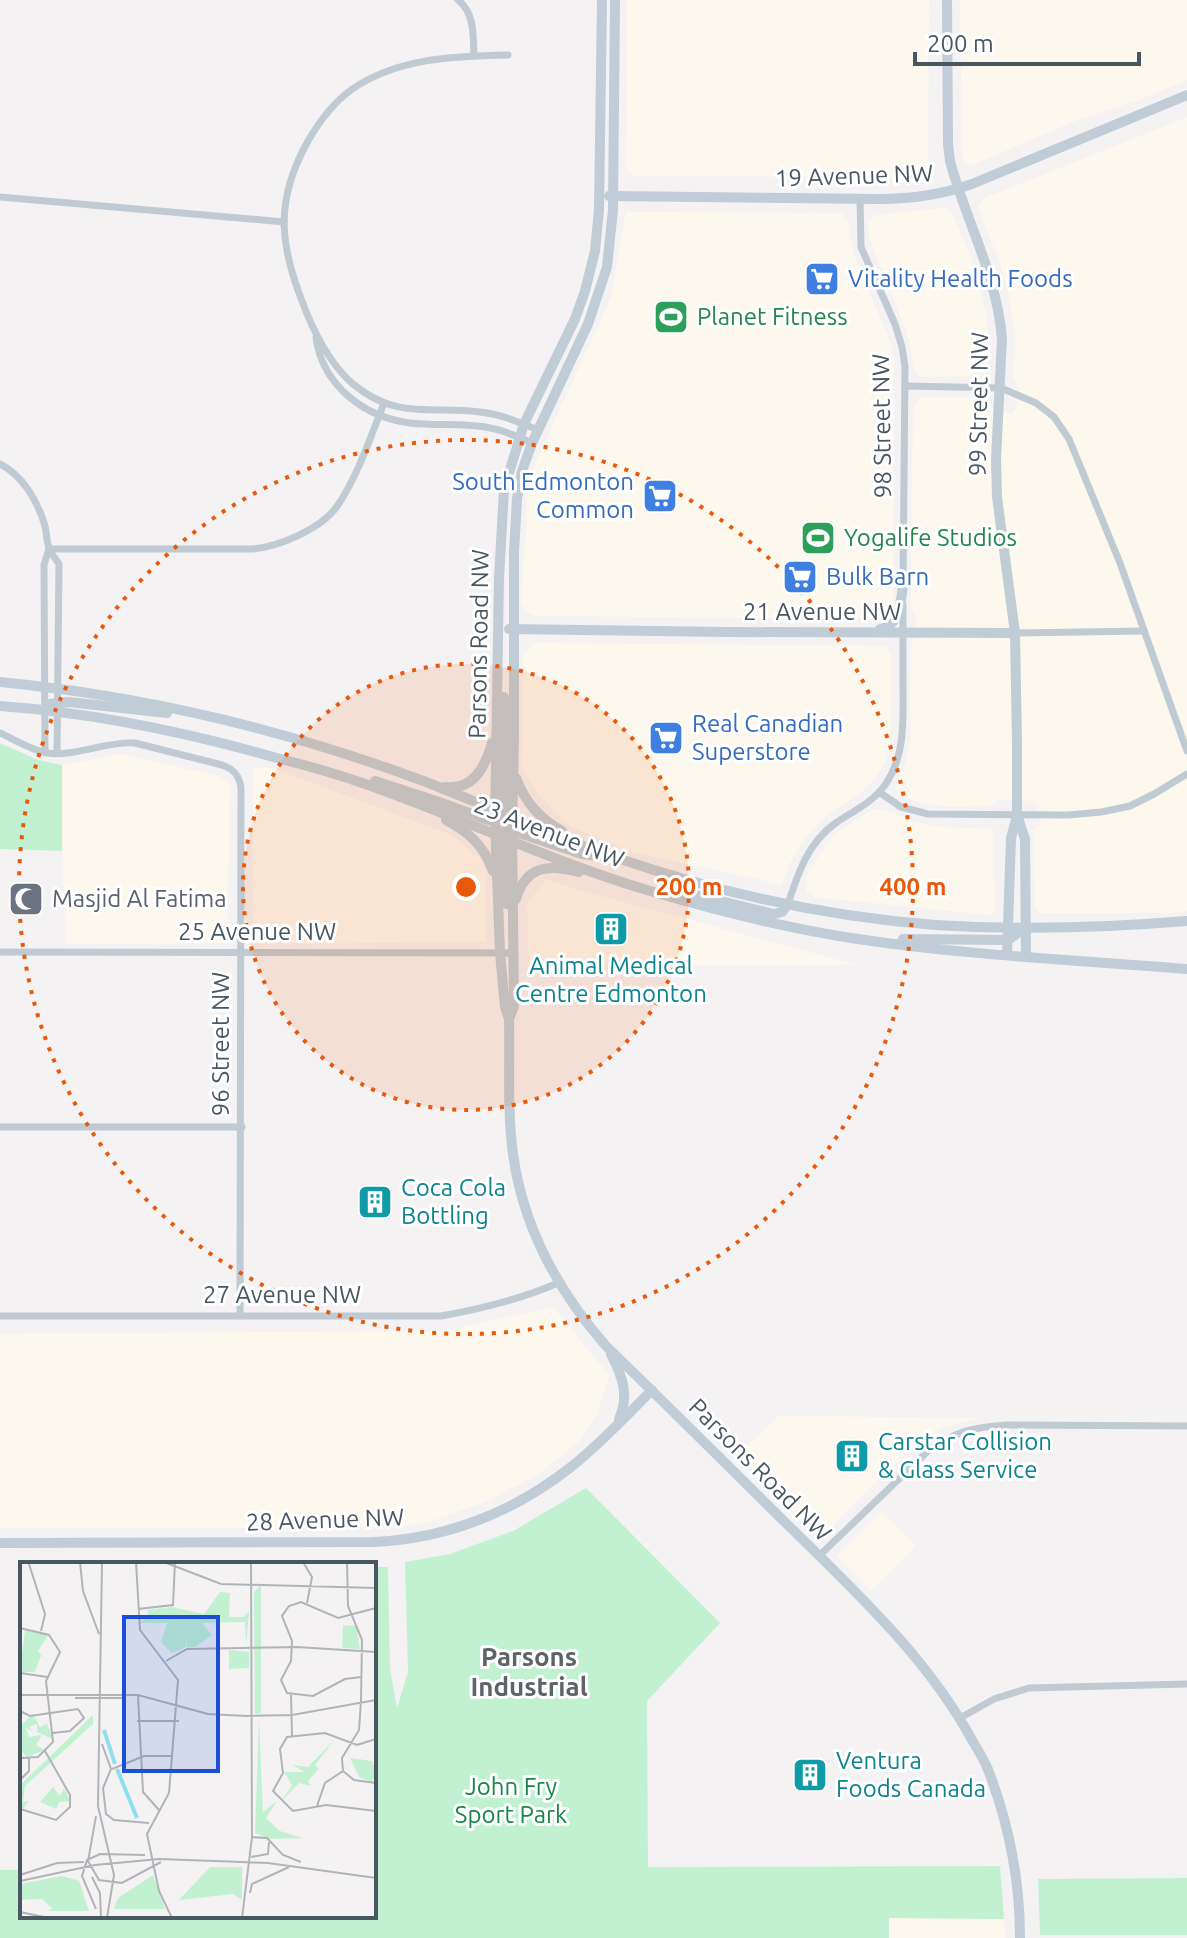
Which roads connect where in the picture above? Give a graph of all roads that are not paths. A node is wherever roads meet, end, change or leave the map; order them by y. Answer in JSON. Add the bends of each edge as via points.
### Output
{"nodes":[{"id":1,"x":458,"y":0,"type":"edge"},
{"id":2,"x":602,"y":0,"type":"edge"},
{"id":3,"x":615,"y":0,"type":"edge"},
{"id":4,"x":947,"y":0,"type":"edge"},
{"id":5,"x":508,"y":55,"type":"dead end"},
{"id":6,"x":474,"y":56,"type":"junction"},
{"id":7,"x":1187,"y":95,"type":"edge"},
{"id":8,"x":959,"y":189,"type":"junction"},
{"id":9,"x":599,"y":196,"type":"junction"},
{"id":10,"x":613,"y":196,"type":"junction"},
{"id":11,"x":0,"y":197,"type":"edge"},
{"id":12,"x":860,"y":199,"type":"junction"},
{"id":13,"x":284,"y":222,"type":"junction"},
{"id":14,"x":316,"y":335,"type":"junction"},
{"id":15,"x":905,"y":386,"type":"junction"},
{"id":16,"x":1001,"y":388,"type":"junction"},
{"id":17,"x":384,"y":403,"type":"junction"},
{"id":18,"x":379,"y":415,"type":"junction"},
{"id":19,"x":524,"y":424,"type":"junction"},
{"id":20,"x":538,"y":430,"type":"junction"},
{"id":21,"x":519,"y":437,"type":"junction"},
{"id":22,"x":532,"y":443,"type":"junction"},
{"id":23,"x":0,"y":464,"type":"edge"},
{"id":24,"x":49,"y":549,"type":"junction"},
{"id":25,"x":903,"y":586,"type":"junction"},
{"id":26,"x":499,"y":629,"type":"junction"},
{"id":27,"x":514,"y":629,"type":"junction"},
{"id":28,"x":1144,"y":631,"type":"junction"},
{"id":29,"x":854,"y":632,"type":"junction"},
{"id":30,"x":903,"y":632,"type":"junction"},
{"id":31,"x":1015,"y":633,"type":"junction"},
{"id":32,"x":498,"y":674,"type":"junction"},
{"id":33,"x":0,"y":682,"type":"edge"},
{"id":34,"x":44,"y":690,"type":"junction"},
{"id":35,"x":57,"y":699,"type":"junction"},
{"id":36,"x":0,"y":706,"type":"edge"},
{"id":37,"x":44,"y":709,"type":"junction"},
{"id":38,"x":497,"y":728,"type":"junction"},
{"id":39,"x":0,"y":733,"type":"edge"},
{"id":40,"x":514,"y":736,"type":"junction"},
{"id":41,"x":1187,"y":751,"type":"edge"},
{"id":42,"x":45,"y":752,"type":"junction"},
{"id":43,"x":57,"y":753,"type":"junction"},
{"id":44,"x":337,"y":774,"type":"junction"},
{"id":45,"x":1187,"y":774,"type":"edge"},
{"id":46,"x":435,"y":786,"type":"junction"},
{"id":47,"x":879,"y":792,"type":"junction"},
{"id":48,"x":1017,"y":816,"type":"junction"},
{"id":49,"x":503,"y":826,"type":"junction"},
{"id":50,"x":594,"y":850,"type":"junction"},
{"id":51,"x":619,"y":859,"type":"junction"},
{"id":52,"x":639,"y":888,"type":"junction"},
{"id":53,"x":788,"y":904,"type":"junction"},
{"id":54,"x":498,"y":914,"type":"junction"},
{"id":55,"x":1187,"y":921,"type":"edge"},
{"id":56,"x":514,"y":925,"type":"junction"},
{"id":57,"x":1008,"y":928,"type":"junction"},
{"id":58,"x":1025,"y":928,"type":"junction"},
{"id":59,"x":852,"y":938,"type":"junction"},
{"id":60,"x":1008,"y":940,"type":"junction"},
{"id":61,"x":513,"y":949,"type":"junction"},
{"id":62,"x":0,"y":952,"type":"edge"},
{"id":63,"x":241,"y":953,"type":"junction"},
{"id":64,"x":500,"y":953,"type":"junction"},
{"id":65,"x":1007,"y":955,"type":"junction"},
{"id":66,"x":1026,"y":957,"type":"junction"},
{"id":67,"x":1187,"y":969,"type":"edge"},
{"id":68,"x":509,"y":1019,"type":"junction"},
{"id":69,"x":0,"y":1127,"type":"edge"},
{"id":70,"x":242,"y":1127,"type":"junction"},
{"id":71,"x":558,"y":1283,"type":"junction"},
{"id":72,"x":240,"y":1315,"type":"junction"},
{"id":73,"x":0,"y":1316,"type":"edge"},
{"id":74,"x":606,"y":1346,"type":"junction"},
{"id":75,"x":652,"y":1390,"type":"junction"},
{"id":76,"x":1187,"y":1426,"type":"edge"},
{"id":77,"x":614,"y":1427,"type":"junction"},
{"id":78,"x":0,"y":1543,"type":"edge"},
{"id":79,"x":819,"y":1556,"type":"junction"},
{"id":80,"x":1187,"y":1684,"type":"edge"},
{"id":81,"x":960,"y":1718,"type":"junction"},
{"id":82,"x":1020,"y":1938,"type":"edge"}],
"edges":[{"from":1,"to":6,"type":"street","via":[[473,24]]},
{"from":2,"to":9,"type":"main road","name":"Parsons Road NW"},
{"from":3,"to":10,"type":"main road","name":"Parsons Road NW"},
{"from":4,"to":8,"type":"main road","name":"99 Street NW","via":[[948,144]]},
{"from":5,"to":6,"type":"street"},
{"from":6,"to":13,"type":"street","via":[[404,65],[373,77],[331,107],[296,165]]},
{"from":7,"to":8,"type":"main road","name":"19 Avenue NW"},
{"from":8,"to":12,"type":"main road","name":"19 Avenue NW","via":[[914,198]]},
{"from":8,"to":16,"type":"main road","name":"99 Street NW","via":[[1001,321]]},
{"from":9,"to":10,"type":"main road","name":"19 Avenue NW"},
{"from":9,"to":19,"type":"main road","name":"Parsons Road NW","via":[[595,251],[581,305]]},
{"from":10,"to":12,"type":"main road","name":"19 Avenue NW"},
{"from":10,"to":20,"type":"main road","name":"Parsons Road NW","via":[[603,282]]},
{"from":11,"to":13,"type":"street"},
{"from":12,"to":15,"type":"street","name":"98 Street NW","via":[[861,247],[899,336]]},
{"from":13,"to":14,"type":"street","via":[[290,269]]},
{"from":14,"to":17,"type":"street","via":[[353,384]]},
{"from":14,"to":18,"type":"street","via":[[318,351],[340,390]]},
{"from":15,"to":16,"type":"street"},
{"from":15,"to":25,"type":"street","name":"98 Street NW"},
{"from":16,"to":28,"type":"street","via":[[1036,403],[1069,439]]},
{"from":16,"to":31,"type":"main road","name":"99 Street NW","via":[[997,497]]},
{"from":17,"to":18,"type":"street"},
{"from":17,"to":19,"type":"street","via":[[412,410],[484,412]]},
{"from":18,"to":21,"type":"street","via":[[486,427]]},
{"from":18,"to":24,"type":"street","via":[[337,508],[290,540],[252,549]]},
{"from":19,"to":20,"type":"street"},
{"from":19,"to":21,"type":"main road","name":"Parsons Road NW"},
{"from":20,"to":22,"type":"main road","name":"Parsons Road NW"},
{"from":21,"to":22,"type":"street"},
{"from":21,"to":26,"type":"main road","name":"Parsons Road NW","via":[[504,489]]},
{"from":22,"to":27,"type":"main road","name":"Parsons Road NW","via":[[517,499]]},
{"from":23,"to":24,"type":"street","via":[[30,492]]},
{"from":24,"to":34,"type":"street","via":[[44,565]]},
{"from":24,"to":35,"type":"street","via":[[59,564]]},
{"from":25,"to":29,"type":"main road","via":[[891,626]]},
{"from":25,"to":30,"type":"street","name":"98 Street NW"},
{"from":26,"to":27,"type":"main road","name":"21 Avenue NW"},
{"from":26,"to":32,"type":"main road","name":"Parsons Road NW"},
{"from":27,"to":29,"type":"main road","name":"21 Avenue NW"},
{"from":27,"to":40,"type":"main road","name":"Parsons Road NW"},
{"from":28,"to":31,"type":"street","name":"21 Avenue NW"},
{"from":28,"to":41,"type":"street"},
{"from":29,"to":30,"type":"main road","name":"21 Avenue NW"},
{"from":30,"to":31,"type":"main road","name":"21 Avenue NW"},
{"from":30,"to":47,"type":"street","name":"98 Street NW","via":[[902,739],[893,770]]},
{"from":31,"to":48,"type":"main road","name":"99 Street NW"},
{"from":32,"to":38,"type":"main road","name":"Parsons Road NW"},
{"from":32,"to":49,"type":"main road","via":[[504,700]]},
{"from":33,"to":34,"type":"main road","name":"23 Avenue NW"},
{"from":34,"to":35,"type":"main road","name":"23 Avenue NW"},
{"from":34,"to":37,"type":"street"},
{"from":35,"to":37,"type":"main road","name":"23 Avenue NW"},
{"from":35,"to":43,"type":"street"},
{"from":35,"to":44,"type":"main road","name":"23 Avenue NW"},
{"from":35,"to":46,"type":"main road","name":"23 Avenue NW","via":[[147,703],[202,714],[333,750]]},
{"from":36,"to":37,"type":"main road","name":"23 Avenue NW"},
{"from":37,"to":42,"type":"street"},
{"from":38,"to":46,"type":"main road","via":[[486,762],[473,779],[458,787]]},
{"from":38,"to":49,"type":"main road","name":"Parsons Road NW"},
{"from":39,"to":42,"type":"street"},
{"from":40,"to":49,"type":"main road","name":"Parsons Road NW"},
{"from":40,"to":50,"type":"main road","via":[[517,779],[530,805],[545,821]]},
{"from":42,"to":43,"type":"street"},
{"from":43,"to":63,"type":"street","name":"96 Street NW","via":[[135,743],[229,767],[236,774],[241,789]]},
{"from":44,"to":49,"type":"main road","via":[[384,783]]},
{"from":44,"to":54,"type":"main road","via":[[441,817],[473,837],[492,868]]},
{"from":45,"to":48,"type":"street","via":[[1121,808]]},
{"from":46,"to":49,"type":"main road","name":"23 Avenue NW"},
{"from":47,"to":48,"type":"street","via":[[901,807],[928,814]]},
{"from":47,"to":53,"type":"street","name":"98 Street NW","via":[[817,840]]},
{"from":48,"to":57,"type":"main road","name":"99 Street NW","via":[[1011,838]]},
{"from":48,"to":58,"type":"main road","name":"99 Street NW","via":[[1025,839]]},
{"from":49,"to":50,"type":"main road","name":"23 Avenue NW"},
{"from":49,"to":51,"type":"main road","via":[[582,854]]},
{"from":49,"to":52,"type":"main road","name":"23 Avenue NW"},
{"from":49,"to":54,"type":"main road","name":"Parsons Road NW"},
{"from":49,"to":56,"type":"main road","name":"Parsons Road NW"},
{"from":49,"to":61,"type":"main road"},
{"from":50,"to":51,"type":"main road","name":"23 Avenue NW"},
{"from":51,"to":53,"type":"main road","name":"23 Avenue NW"},
{"from":52,"to":53,"type":"main road","via":[[688,893],[774,914]]},
{"from":52,"to":56,"type":"main road","via":[[567,869],[540,869],[520,888]]},
{"from":52,"to":59,"type":"main road","name":"23 Avenue NW"},
{"from":53,"to":57,"type":"main road","name":"23 Avenue NW","via":[[897,921]]},
{"from":54,"to":64,"type":"main road","name":"Parsons Road NW"},
{"from":55,"to":58,"type":"main road","name":"23 Avenue NW"},
{"from":56,"to":61,"type":"main road","name":"Parsons Road NW"},
{"from":57,"to":58,"type":"main road","name":"23 Avenue NW"},
{"from":57,"to":60,"type":"main road","name":"99 Street NW"},
{"from":58,"to":60,"type":"main road"},
{"from":58,"to":66,"type":"main road","name":"99 Street NW"},
{"from":59,"to":60,"type":"main road"},
{"from":59,"to":65,"type":"main road","name":"23 Avenue NW"},
{"from":60,"to":65,"type":"main road","name":"99 Street NW"},
{"from":61,"to":64,"type":"street","name":"25 Avenue NW"},
{"from":61,"to":68,"type":"main road","name":"Parsons Road NW","via":[[514,1006]]},
{"from":62,"to":63,"type":"street","name":"25 Avenue NW"},
{"from":63,"to":64,"type":"street","name":"25 Avenue NW"},
{"from":63,"to":70,"type":"street","name":"96 Street NW"},
{"from":64,"to":68,"type":"main road","name":"Parsons Road NW"},
{"from":65,"to":66,"type":"main road","name":"23 Avenue NW"},
{"from":66,"to":67,"type":"main road","name":"23 Avenue NW"},
{"from":68,"to":71,"type":"main road","name":"Parsons Road NW","via":[[516,1172],[531,1225]]},
{"from":69,"to":70,"type":"street"},
{"from":70,"to":72,"type":"street","name":"96 Street NW"},
{"from":71,"to":72,"type":"street","name":"27 Avenue NW","via":[[441,1316]]},
{"from":71,"to":74,"type":"main road","name":"Parsons Road NW"},
{"from":72,"to":73,"type":"street","name":"27 Avenue NW"},
{"from":74,"to":75,"type":"main road","name":"Parsons Road NW"},
{"from":74,"to":77,"type":"main road","via":[[625,1394]]},
{"from":75,"to":77,"type":"main road","name":"28 Avenue NW"},
{"from":75,"to":79,"type":"main road","name":"Parsons Road NW"},
{"from":76,"to":79,"type":"street","via":[[1007,1425],[965,1430],[929,1450]]},
{"from":77,"to":78,"type":"main road","name":"28 Avenue NW","via":[[572,1466],[520,1501],[427,1536],[373,1542]]},
{"from":79,"to":81,"type":"main road","name":"Parsons Road NW","via":[[904,1644]]},
{"from":80,"to":81,"type":"street","via":[[1029,1688]]},
{"from":81,"to":82,"type":"main road","name":"Parsons Road NW","via":[[989,1770],[1011,1844]]}]}
